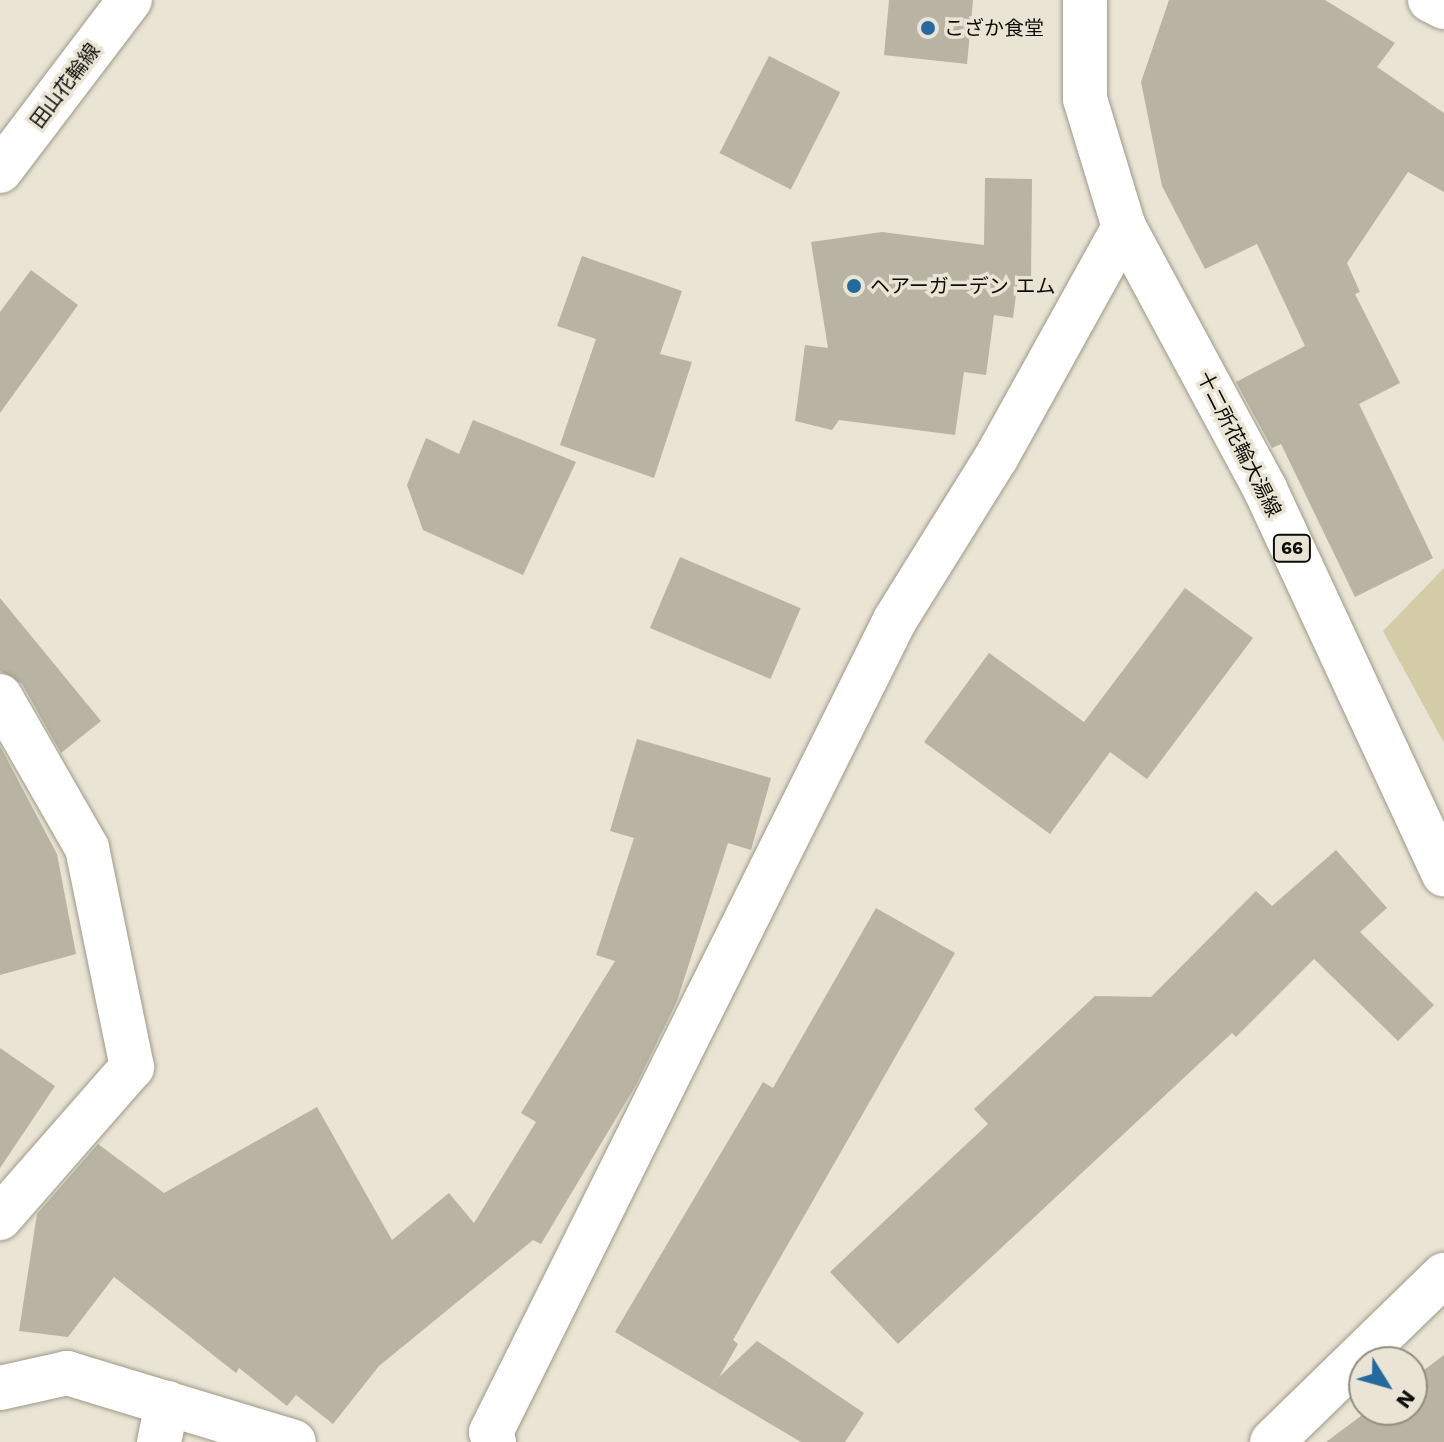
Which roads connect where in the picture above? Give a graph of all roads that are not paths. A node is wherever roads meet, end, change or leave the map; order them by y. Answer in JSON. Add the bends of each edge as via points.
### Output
{"nodes":[{"id":1,"x":130,"y":0,"type":"edge"},
{"id":2,"x":1085,"y":0,"type":"edge"},
{"id":3,"x":1430,"y":0,"type":"edge"},
{"id":4,"x":1444,"y":7,"type":"edge"},
{"id":5,"x":0,"y":171,"type":"edge"},
{"id":6,"x":1124,"y":227,"type":"junction"},
{"id":7,"x":0,"y":696,"type":"edge"},
{"id":8,"x":1444,"y":875,"type":"edge"},
{"id":9,"x":0,"y":1218,"type":"edge"},
{"id":10,"x":1444,"y":1275,"type":"edge"},
{"id":11,"x":0,"y":1388,"type":"edge"},
{"id":12,"x":163,"y":1423,"type":"edge"},
{"id":13,"x":482,"y":1439,"type":"edge"},
{"id":14,"x":294,"y":1442,"type":"edge"},
{"id":15,"x":1272,"y":1442,"type":"edge"}],
"edges":[{"from":1,"to":5,"type":"street","name":"田山花輪線"},
{"from":2,"to":6,"type":"street","name":"十二所花輪大湯線","number":"66","via":[[1085,99]]},
{"from":3,"to":4,"type":"street"},
{"from":6,"to":8,"type":"street","name":"十二所花輪大湯線","number":"66","via":[[1265,489]]},
{"from":6,"to":13,"type":"street","via":[[996,458],[895,620]]},
{"from":7,"to":9,"type":"street","via":[[87,848],[132,1067]]},
{"from":10,"to":15,"type":"street"},
{"from":11,"to":12,"type":"street","via":[[67,1373]]},
{"from":12,"to":14,"type":"street"}]}
